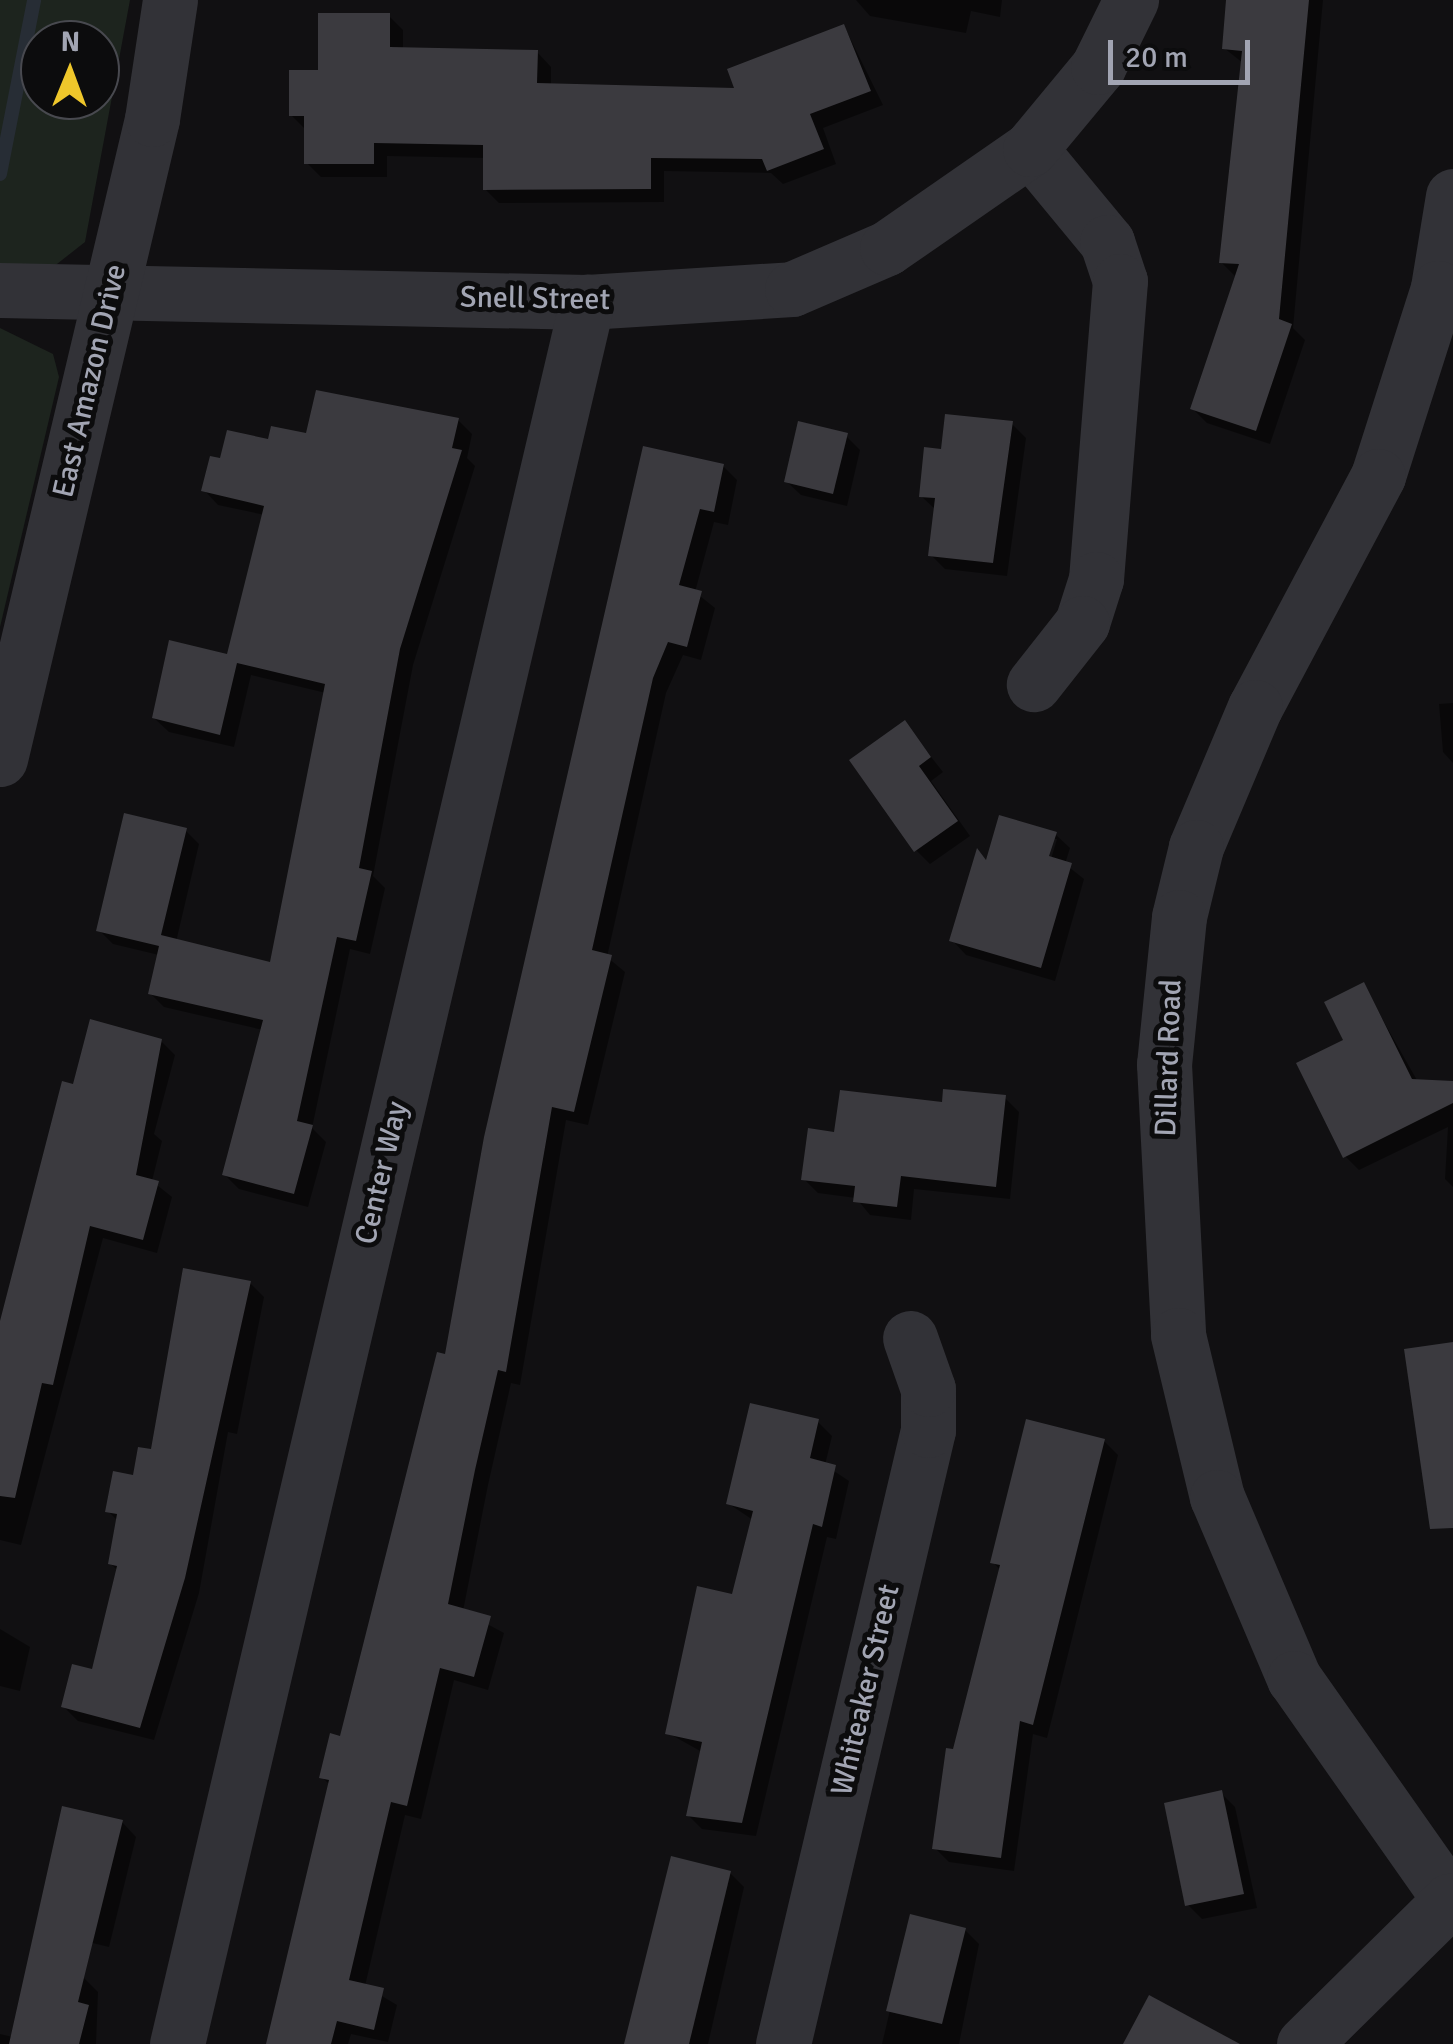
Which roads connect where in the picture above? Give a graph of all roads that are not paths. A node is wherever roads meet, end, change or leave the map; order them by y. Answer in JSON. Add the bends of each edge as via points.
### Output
{"nodes":[{"id":1,"x":170,"y":0,"type":"edge"},
{"id":2,"x":1131,"y":0,"type":"edge"},
{"id":3,"x":1030,"y":149,"type":"junction"},
{"id":4,"x":1453,"y":196,"type":"edge"},
{"id":5,"x":0,"y":290,"type":"edge"},
{"id":6,"x":112,"y":292,"type":"junction"},
{"id":7,"x":587,"y":302,"type":"junction"},
{"id":8,"x":1034,"y":684,"type":"dead end"},
{"id":9,"x":0,"y":759,"type":"edge"},
{"id":10,"x":910,"y":1338,"type":"dead end"},
{"id":11,"x":1451,"y":1902,"type":"edge"},
{"id":12,"x":177,"y":2044,"type":"edge"},
{"id":13,"x":783,"y":2044,"type":"edge"},
{"id":14,"x":1304,"y":2044,"type":"edge"}],
"edges":[{"from":1,"to":6,"type":"street","name":"East Amazon Drive"},
{"from":2,"to":3,"type":"street","name":"Snell Street","via":[[1098,67]]},
{"from":3,"to":7,"type":"street","name":"Snell Street","via":[[843,272],[739,296]]},
{"from":3,"to":8,"type":"street","via":[[1107,242],[1120,281],[1096,579],[1082,622]]},
{"from":4,"to":11,"type":"street","name":"Dillard Road","via":[[1421,353],[1378,476],[1255,706],[1196,847],[1178,916],[1164,1064],[1178,1335],[1217,1497],[1294,1678]]},
{"from":5,"to":6,"type":"street","name":"Snell Street"},
{"from":6,"to":7,"type":"street","name":"Snell Street"},
{"from":6,"to":9,"type":"street","name":"East Amazon Drive"},
{"from":7,"to":12,"type":"street","name":"Center Way"},
{"from":10,"to":13,"type":"street","name":"Whiteaker Street","via":[[928,1390],[928,1430]]},
{"from":11,"to":14,"type":"street"}]}
